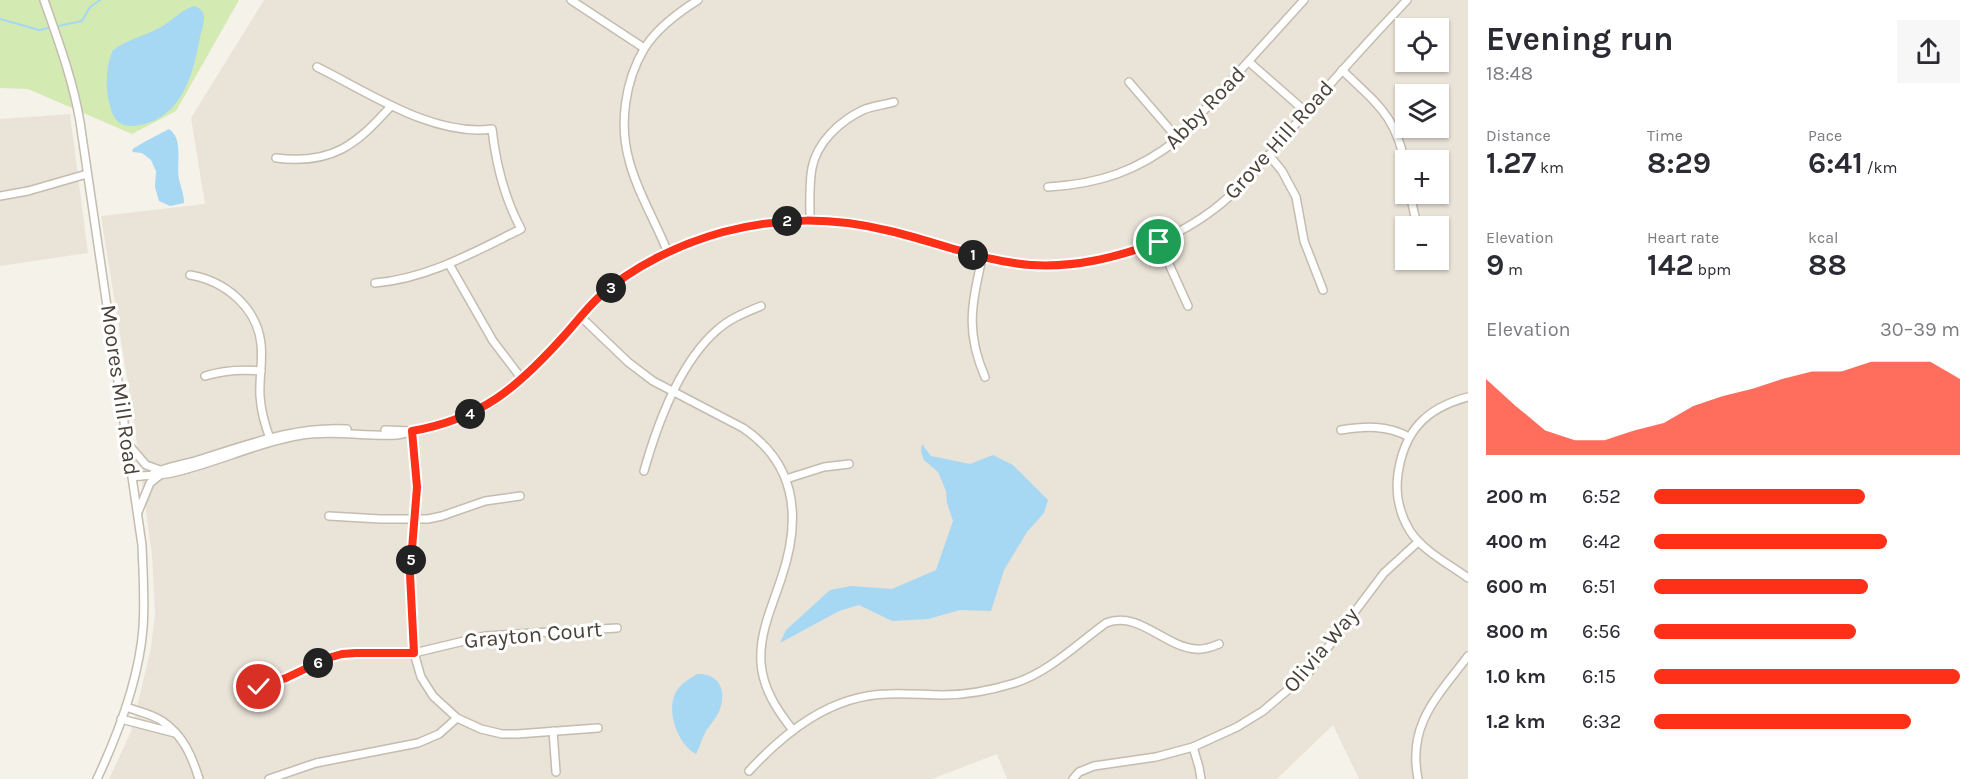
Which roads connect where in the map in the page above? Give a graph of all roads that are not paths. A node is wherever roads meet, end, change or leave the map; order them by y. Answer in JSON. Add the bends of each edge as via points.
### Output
{"nodes":[{"id":1,"x":44,"y":0,"type":"edge"},
{"id":2,"x":571,"y":0,"type":"edge"},
{"id":3,"x":698,"y":0,"type":"edge"},
{"id":4,"x":1304,"y":0,"type":"edge"},
{"id":5,"x":1407,"y":0,"type":"edge"},
{"id":6,"x":644,"y":48,"type":"junction"},
{"id":7,"x":1249,"y":62,"type":"junction"},
{"id":8,"x":317,"y":67,"type":"dead end"},
{"id":9,"x":1342,"y":70,"type":"junction"},
{"id":10,"x":1129,"y":82,"type":"dead end"},
{"id":11,"x":894,"y":102,"type":"dead end"},
{"id":12,"x":391,"y":106,"type":"junction"},
{"id":13,"x":1305,"y":112,"type":"junction"},
{"id":14,"x":1178,"y":139,"type":"junction"},
{"id":15,"x":1402,"y":150,"type":"edge"},
{"id":16,"x":1269,"y":155,"type":"junction"},
{"id":17,"x":276,"y":158,"type":"dead end"},
{"id":18,"x":87,"y":174,"type":"junction"},
{"id":19,"x":1048,"y":187,"type":"dead end"},
{"id":20,"x":0,"y":196,"type":"edge"},
{"id":21,"x":810,"y":219,"type":"junction"},
{"id":22,"x":1159,"y":242,"type":"junction"},
{"id":23,"x":668,"y":253,"type":"junction"},
{"id":24,"x":982,"y":258,"type":"junction"},
{"id":25,"x":449,"y":264,"type":"junction"},
{"id":26,"x":190,"y":275,"type":"dead end"},
{"id":27,"x":375,"y":283,"type":"dead end"},
{"id":28,"x":1323,"y":291,"type":"dead end"},
{"id":29,"x":760,"y":306,"type":"dead end"},
{"id":30,"x":1188,"y":306,"type":"dead end"},
{"id":31,"x":581,"y":317,"type":"junction"},
{"id":32,"x":261,"y":371,"type":"junction"},
{"id":33,"x":205,"y":376,"type":"dead end"},
{"id":34,"x":986,"y":377,"type":"dead end"},
{"id":35,"x":522,"y":379,"type":"junction"},
{"id":36,"x":674,"y":392,"type":"junction"},
{"id":37,"x":1468,"y":397,"type":"edge"},
{"id":38,"x":1341,"y":430,"type":"dead end"},
{"id":39,"x":412,"y":431,"type":"junction"},
{"id":40,"x":1409,"y":437,"type":"junction"},
{"id":41,"x":271,"y":441,"type":"junction"},
{"id":42,"x":128,"y":444,"type":"junction"},
{"id":43,"x":849,"y":464,"type":"dead end"},
{"id":44,"x":644,"y":471,"type":"dead end"},
{"id":45,"x":158,"y":473,"type":"junction"},
{"id":46,"x":132,"y":477,"type":"junction"},
{"id":47,"x":786,"y":479,"type":"junction"},
{"id":48,"x":520,"y":496,"type":"dead end"},
{"id":49,"x":138,"y":515,"type":"junction"},
{"id":50,"x":329,"y":516,"type":"dead end"},
{"id":51,"x":414,"y":520,"type":"junction"},
{"id":52,"x":1418,"y":542,"type":"junction"},
{"id":53,"x":1468,"y":577,"type":"edge"},
{"id":54,"x":617,"y":628,"type":"dead end"},
{"id":55,"x":1220,"y":644,"type":"dead end"},
{"id":56,"x":414,"y":653,"type":"junction"},
{"id":57,"x":1468,"y":656,"type":"edge"},
{"id":58,"x":259,"y":687,"type":"dead end"},
{"id":59,"x":126,"y":707,"type":"junction"},
{"id":60,"x":457,"y":718,"type":"junction"},
{"id":61,"x":121,"y":719,"type":"junction"},
{"id":62,"x":598,"y":728,"type":"dead end"},
{"id":63,"x":792,"y":729,"type":"junction"},
{"id":64,"x":553,"y":731,"type":"junction"},
{"id":65,"x":175,"y":733,"type":"junction"},
{"id":66,"x":1192,"y":747,"type":"junction"},
{"id":67,"x":748,"y":771,"type":"dead end"},
{"id":68,"x":556,"y":772,"type":"dead end"},
{"id":69,"x":97,"y":779,"type":"edge"},
{"id":70,"x":199,"y":779,"type":"edge"},
{"id":71,"x":269,"y":779,"type":"edge"},
{"id":72,"x":1073,"y":779,"type":"edge"},
{"id":73,"x":1201,"y":779,"type":"edge"},
{"id":74,"x":1418,"y":779,"type":"edge"}],
"edges":[{"from":1,"to":18,"type":"street","name":"Moores Mill Road","via":[[76,100]]},
{"from":2,"to":6,"type":"street"},
{"from":3,"to":6,"type":"street","via":[[670,20]]},
{"from":4,"to":7,"type":"street","name":"Abby Road"},
{"from":5,"to":9,"type":"street","name":"Grove Hill Road"},
{"from":6,"to":23,"type":"street","via":[[632,74],[625,106],[626,144],[636,181]]},
{"from":7,"to":13,"type":"street"},
{"from":7,"to":14,"type":"street","name":"Abby Road"},
{"from":8,"to":12,"type":"street"},
{"from":9,"to":13,"type":"street","name":"Grove Hill Road"},
{"from":9,"to":15,"type":"street","via":[[1391,121]]},
{"from":10,"to":14,"type":"street"},
{"from":11,"to":21,"type":"street","via":[[865,109],[844,121],[819,148],[811,170]]},
{"from":12,"to":17,"type":"street","via":[[363,136],[337,152],[308,160]]},
{"from":12,"to":25,"type":"street","via":[[455,128],[492,129],[503,188],[521,229]]},
{"from":13,"to":16,"type":"street","name":"Grove Hill Road"},
{"from":14,"to":19,"type":"street","name":"Abby Road","via":[[1153,158],[1119,174],[1075,186]]},
{"from":16,"to":22,"type":"street","name":"Grove Hill Road","via":[[1215,208]]},
{"from":16,"to":28,"type":"street","via":[[1296,197],[1304,241]]},
{"from":18,"to":20,"type":"street"},
{"from":18,"to":42,"type":"street","name":"Moores Mill Road"},
{"from":21,"to":23,"type":"street","name":"Grove Hill Road","via":[[743,228]]},
{"from":21,"to":24,"type":"street","name":"Grove Hill Road","via":[[890,231]]},
{"from":22,"to":24,"type":"street","name":"Grove Hill Road","via":[[1121,255],[1068,264],[1032,265]]},
{"from":22,"to":30,"type":"street"},
{"from":23,"to":31,"type":"street","name":"Grove Hill Road","via":[[617,283]]},
{"from":24,"to":34,"type":"street","via":[[971,327]]},
{"from":25,"to":27,"type":"street","via":[[412,277]]},
{"from":25,"to":35,"type":"street","via":[[477,316]]},
{"from":26,"to":32,"type":"street","via":[[224,287],[248,310],[260,339]]},
{"from":29,"to":36,"type":"street","via":[[716,330],[700,347]]},
{"from":31,"to":35,"type":"street","name":"Grove Hill Road"},
{"from":31,"to":36,"type":"street","via":[[628,362]]},
{"from":32,"to":33,"type":"street","via":[[239,369]]},
{"from":32,"to":41,"type":"street","via":[[260,402]]},
{"from":35,"to":39,"type":"street","name":"Grove Hill Road","via":[[480,409],[436,427]]},
{"from":36,"to":44,"type":"street","via":[[653,438]]},
{"from":36,"to":47,"type":"street","via":[[757,437]]},
{"from":37,"to":40,"type":"street","via":[[1438,409]]},
{"from":38,"to":40,"type":"street","via":[[1388,428]]},
{"from":39,"to":41,"type":"street","name":"Grove Hill Road","via":[[400,435],[314,434]]},
{"from":39,"to":51,"type":"street","via":[[417,487]]},
{"from":40,"to":52,"type":"street","via":[[1400,462],[1396,494],[1404,520]]},
{"from":41,"to":45,"type":"street","name":"Grove Hill Road","via":[[220,460]]},
{"from":42,"to":45,"type":"street"},
{"from":42,"to":46,"type":"street","name":"Moores Mill Road"},
{"from":43,"to":47,"type":"street"},
{"from":45,"to":46,"type":"street","name":"Grove Hill Road"},
{"from":45,"to":49,"type":"street"},
{"from":46,"to":49,"type":"street","name":"Moores Mill Road"},
{"from":47,"to":63,"type":"street","via":[[793,519],[790,549],[766,620],[761,664],[769,693]]},
{"from":48,"to":51,"type":"street","via":[[493,499],[442,516]]},
{"from":49,"to":59,"type":"street","name":"Moores Mill Road","via":[[144,584],[143,631]]},
{"from":50,"to":51,"type":"street"},
{"from":51,"to":56,"type":"street","via":[[410,574]]},
{"from":52,"to":53,"type":"street"},
{"from":52,"to":66,"type":"street","name":"Olivia Way","via":[[1384,573],[1322,656],[1292,688],[1248,721]]},
{"from":54,"to":56,"type":"street","name":"Grayton Court","via":[[485,636]]},
{"from":55,"to":63,"type":"street","via":[[1188,648],[1128,620],[1113,620],[1044,669],[1018,682],[945,696],[862,697],[826,710]]},
{"from":56,"to":58,"type":"street","name":"Grayton Court","via":[[342,654]]},
{"from":56,"to":60,"type":"street","via":[[433,696]]},
{"from":57,"to":74,"type":"street","via":[[1422,721]]},
{"from":59,"to":61,"type":"street","name":"Moores Mill Road"},
{"from":59,"to":65,"type":"street","via":[[161,720]]},
{"from":60,"to":64,"type":"street","via":[[502,734]]},
{"from":60,"to":71,"type":"street","via":[[439,734],[418,743],[326,761]]},
{"from":61,"to":65,"type":"street"},
{"from":61,"to":69,"type":"street","name":"Moores Mill Road"},
{"from":62,"to":64,"type":"street"},
{"from":63,"to":67,"type":"street"},
{"from":64,"to":68,"type":"street"},
{"from":65,"to":70,"type":"street","via":[[192,756]]},
{"from":66,"to":72,"type":"street","name":"Olivia Way","via":[[1094,766]]},
{"from":66,"to":73,"type":"street"}]}
